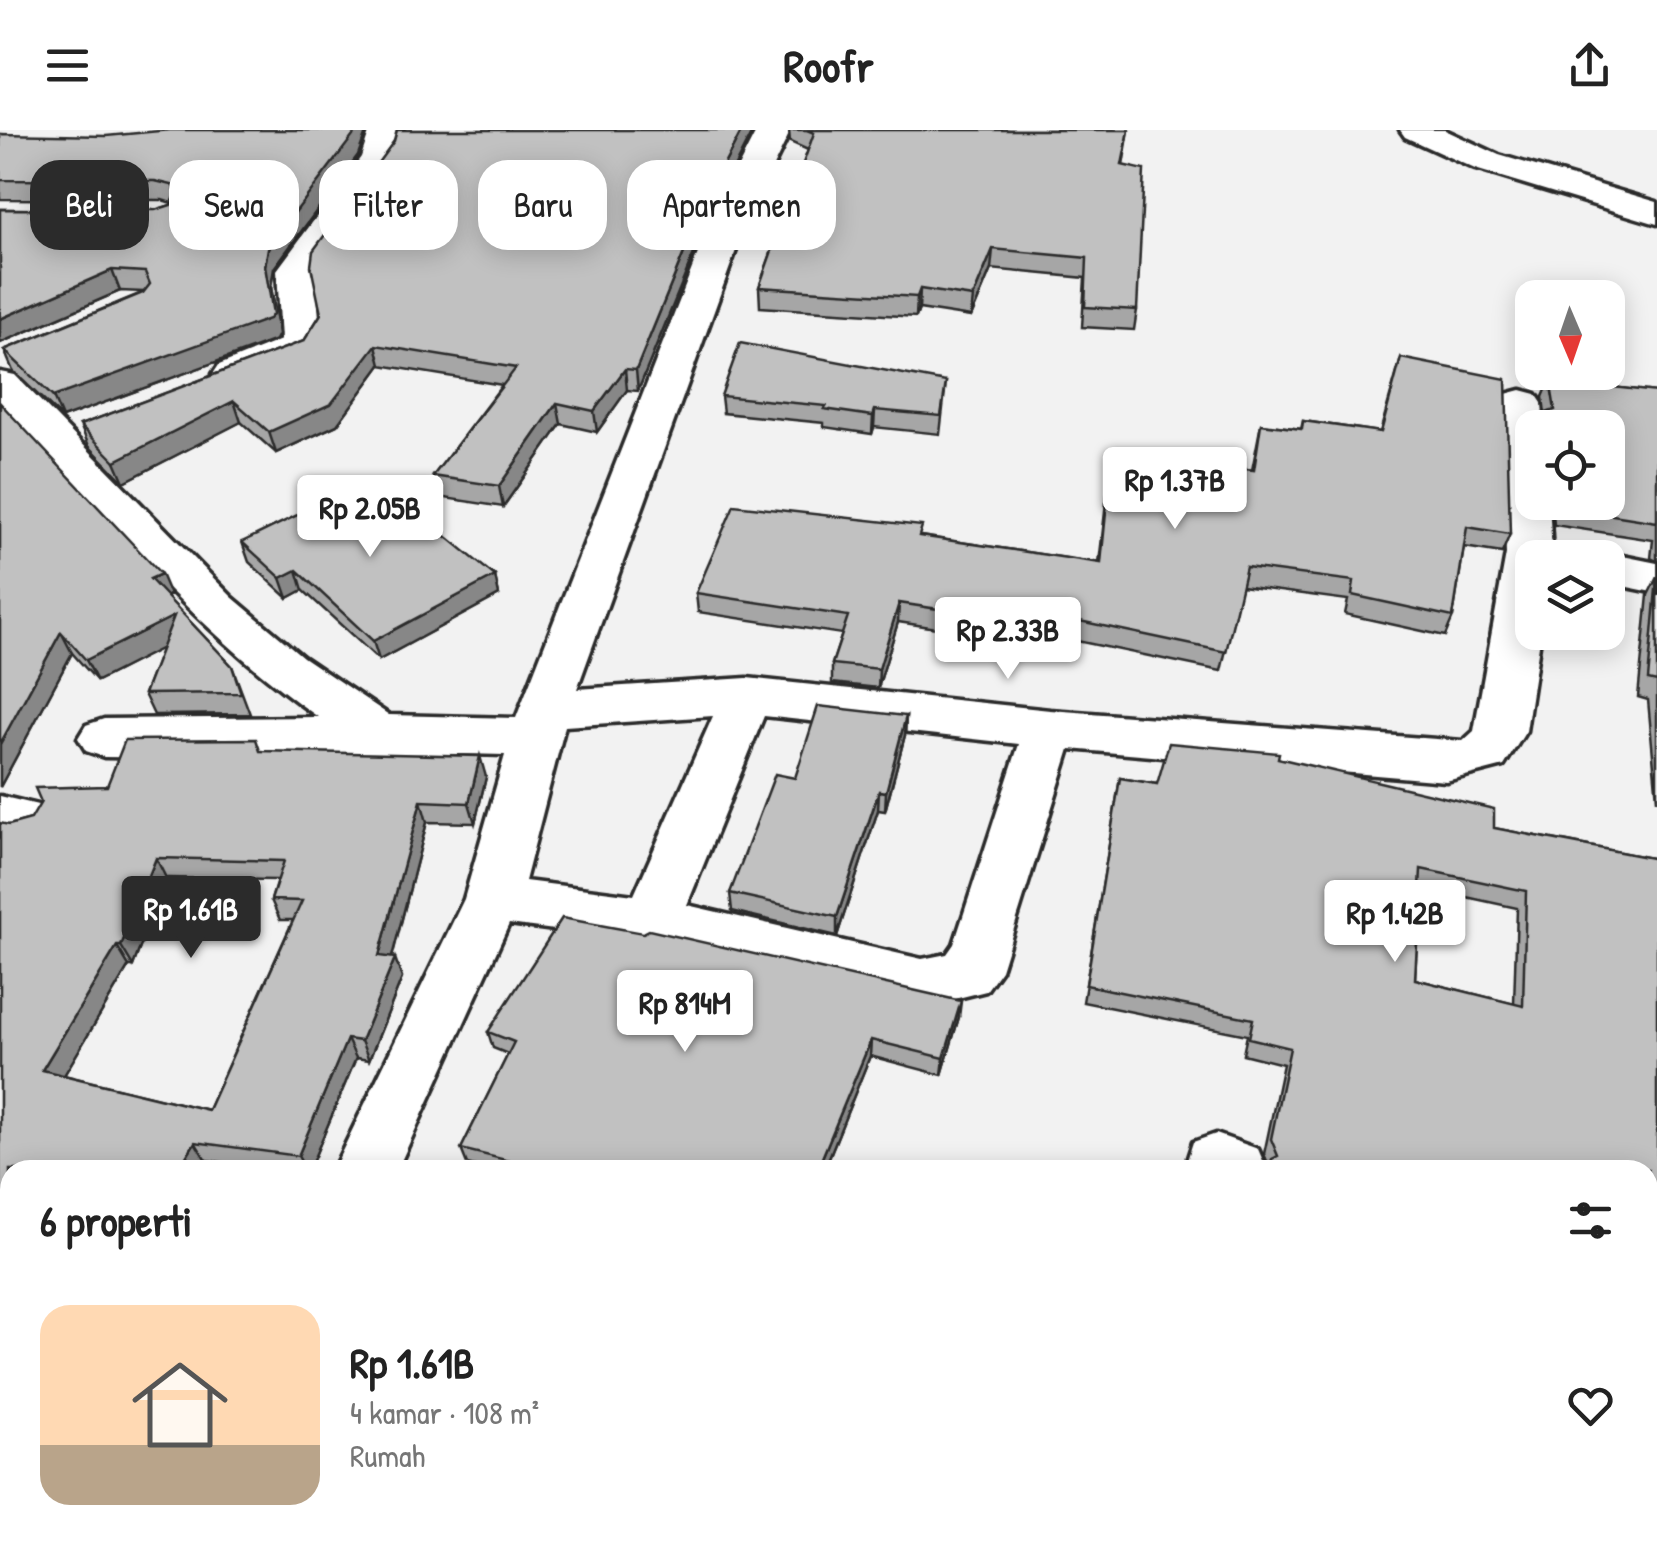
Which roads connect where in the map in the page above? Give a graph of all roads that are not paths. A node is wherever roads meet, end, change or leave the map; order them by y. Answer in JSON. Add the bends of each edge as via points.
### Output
{"nodes":[{"id":1,"x":387,"y":130,"type":"edge"},
{"id":2,"x":774,"y":130,"type":"edge"},
{"id":3,"x":1418,"y":130,"type":"edge"},
{"id":4,"x":1657,"y":212,"type":"edge"},
{"id":5,"x":6,"y":366,"type":"edge"},
{"id":6,"x":196,"y":387,"type":"edge"},
{"id":7,"x":1521,"y":403,"type":"dead end"},
{"id":8,"x":1537,"y":540,"type":"edge"},
{"id":9,"x":1625,"y":571,"type":"edge"},
{"id":10,"x":1657,"y":578,"type":"edge"},
{"id":11,"x":1518,"y":650,"type":"edge"},
{"id":12,"x":747,"y":696,"type":"junction"},
{"id":13,"x":540,"y":723,"type":"junction"},
{"id":14,"x":1050,"y":729,"type":"junction"},
{"id":15,"x":378,"y":734,"type":"junction"},
{"id":16,"x":104,"y":738,"type":"dead end"},
{"id":17,"x":492,"y":899,"type":"junction"},
{"id":18,"x":652,"y":920,"type":"junction"},
{"id":19,"x":370,"y":1160,"type":"edge"}],
"edges":[{"from":1,"to":6,"type":"street","via":[[378,158],[296,270],[301,342],[282,356]]},
{"from":2,"to":13,"type":"street","via":[[729,220]]},
{"from":3,"to":4,"type":"street","via":[[1487,162]]},
{"from":5,"to":15,"type":"street","via":[[71,433],[216,608],[285,669]]},
{"from":7,"to":8,"type":"street"},
{"from":9,"to":10,"type":"street"},
{"from":11,"to":14,"type":"street","via":[[1500,731],[1494,747],[1477,760]]},
{"from":12,"to":13,"type":"street"},
{"from":12,"to":14,"type":"street"},
{"from":12,"to":18,"type":"street"},
{"from":13,"to":15,"type":"street"},
{"from":13,"to":17,"type":"street"},
{"from":14,"to":18,"type":"street","via":[[980,954],[965,974],[922,983]]},
{"from":15,"to":16,"type":"street"},
{"from":17,"to":18,"type":"street"},
{"from":17,"to":19,"type":"street"}]}
